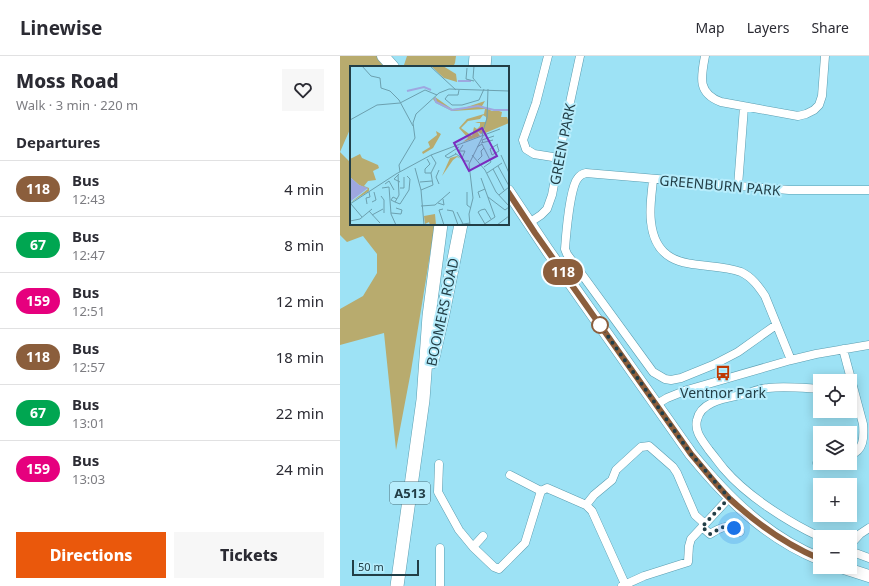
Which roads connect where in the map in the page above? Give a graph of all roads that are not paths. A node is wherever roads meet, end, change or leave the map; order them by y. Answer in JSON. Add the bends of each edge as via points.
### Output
{"nodes":[{"id":1,"x":383,"y":56,"type":"edge"},
{"id":2,"x":468,"y":56,"type":"edge"},
{"id":3,"x":476,"y":56,"type":"edge"},
{"id":4,"x":486,"y":56,"type":"edge"},
{"id":5,"x":548,"y":56,"type":"edge"},
{"id":6,"x":580,"y":56,"type":"edge"},
{"id":7,"x":705,"y":56,"type":"edge"},
{"id":8,"x":825,"y":56,"type":"edge"},
{"id":9,"x":392,"y":66,"type":"edge"},
{"id":10,"x":466,"y":66,"type":"edge"},
{"id":11,"x":475,"y":66,"type":"edge"},
{"id":12,"x":484,"y":66,"type":"edge"},
{"id":13,"x":744,"y":107,"type":"junction"},
{"id":14,"x":559,"y":158,"type":"junction"},
{"id":15,"x":653,"y":179,"type":"junction"},
{"id":16,"x":738,"y":186,"type":"junction"},
{"id":17,"x":869,"y":190,"type":"edge"},
{"id":18,"x":509,"y":194,"type":"edge"},
{"id":19,"x":509,"y":199,"type":"edge"},
{"id":20,"x":518,"y":207,"type":"junction"},
{"id":21,"x":529,"y":223,"type":"junction"},
{"id":22,"x":441,"y":225,"type":"edge"},
{"id":23,"x":450,"y":225,"type":"edge"},
{"id":24,"x":461,"y":225,"type":"edge"},
{"id":25,"x":434,"y":281,"type":"junction"},
{"id":26,"x":776,"y":325,"type":"junction"},
{"id":27,"x":869,"y":345,"type":"edge"},
{"id":28,"x":843,"y":349,"type":"junction"},
{"id":29,"x":791,"y":360,"type":"junction"},
{"id":30,"x":848,"y":374,"type":"edge"},
{"id":31,"x":813,"y":389,"type":"edge"},
{"id":32,"x":422,"y":400,"type":"junction"},
{"id":33,"x":857,"y":401,"type":"edge"},
{"id":34,"x":657,"y":404,"type":"junction"},
{"id":35,"x":866,"y":424,"type":"edge"},
{"id":36,"x":857,"y":452,"type":"edge"},
{"id":37,"x":439,"y":464,"type":"dead end"},
{"id":38,"x":510,"y":476,"type":"dead end"},
{"id":39,"x":541,"y":491,"type":"junction"},
{"id":40,"x":729,"y":498,"type":"junction"},
{"id":41,"x":586,"y":505,"type":"junction"},
{"id":42,"x":703,"y":526,"type":"junction"},
{"id":43,"x":869,"y":528,"type":"edge"},
{"id":44,"x":740,"y":532,"type":"dead end"},
{"id":45,"x":813,"y":534,"type":"edge"},
{"id":46,"x":483,"y":536,"type":"dead end"},
{"id":47,"x":857,"y":537,"type":"edge"},
{"id":48,"x":473,"y":547,"type":"junction"},
{"id":49,"x":440,"y":548,"type":"dead end"},
{"id":50,"x":857,"y":553,"type":"edge"},
{"id":51,"x":813,"y":555,"type":"edge"},
{"id":52,"x":869,"y":558,"type":"edge"},
{"id":53,"x":857,"y":572,"type":"edge"},
{"id":54,"x":869,"y":576,"type":"edge"},
{"id":55,"x":623,"y":585,"type":"edge"},
{"id":56,"x":397,"y":586,"type":"edge"},
{"id":57,"x":440,"y":586,"type":"edge"}],
"edges":[{"from":1,"to":9,"type":"street"},
{"from":2,"to":10,"type":"main road"},
{"from":3,"to":11,"type":"main road"},
{"from":4,"to":12,"type":"main road"},
{"from":5,"to":14,"type":"street","via":[[523,140],[526,149],[534,154]]},
{"from":6,"to":14,"type":"street","name":"GREEN PARK"},
{"from":7,"to":13,"type":"street","via":[[702,84],[707,93],[713,99]]},
{"from":8,"to":13,"type":"street","via":[[822,96],[814,110],[798,116]]},
{"from":13,"to":16,"type":"street"},
{"from":14,"to":21,"type":"street","name":"GREEN PARK","via":[[550,202],[541,215]]},
{"from":15,"to":16,"type":"street","name":"GREENBURN PARK"},
{"from":15,"to":26,"type":"street","via":[[650,222],[653,234],[662,249],[678,261],[742,272],[759,286]]},
{"from":15,"to":26,"type":"street","name":"GREENBURN PARK","via":[[581,175],[575,182],[569,206],[565,249],[653,372],[671,380],[681,378],[738,352]]},
{"from":16,"to":17,"type":"street","name":"GREENBURN PARK","via":[[789,190]]},
{"from":18,"to":20,"type":"street"},
{"from":19,"to":20,"type":"street"},
{"from":20,"to":21,"type":"street"},
{"from":21,"to":34,"type":"street"},
{"from":22,"to":25,"type":"main road","name":"BOOMERS ROAD","number":"A513"},
{"from":23,"to":25,"type":"main road","number":"A513"},
{"from":24,"to":32,"type":"main road","name":"BOOMERS ROAD","number":"A513"},
{"from":25,"to":32,"type":"main road","name":"BOOMERS ROAD","number":"A513"},
{"from":26,"to":29,"type":"street"},
{"from":27,"to":28,"type":"street"},
{"from":28,"to":29,"type":"street"},
{"from":28,"to":30,"type":"street"},
{"from":29,"to":34,"type":"street","via":[[687,390]]},
{"from":31,"to":45,"type":"street","via":[[767,388],[716,401],[702,410],[697,420],[697,430],[724,470],[738,484],[771,509]]},
{"from":32,"to":56,"type":"main road","name":"BOOMERS ROAD","number":"A513"},
{"from":33,"to":35,"type":"street"},
{"from":34,"to":40,"type":"street","via":[[691,454]]},
{"from":35,"to":36,"type":"street","via":[[862,445]]},
{"from":37,"to":48,"type":"street","via":[[438,492],[459,530]]},
{"from":38,"to":39,"type":"street"},
{"from":39,"to":41,"type":"street","via":[[547,488]]},
{"from":39,"to":48,"type":"street","via":[[524,543],[499,569]]},
{"from":40,"to":42,"type":"street"},
{"from":40,"to":51,"type":"street","via":[[768,530]]},
{"from":41,"to":42,"type":"street","via":[[612,480],[616,470],[641,447],[649,446],[673,467],[695,515]]},
{"from":41,"to":55,"type":"street","via":[[592,512]]},
{"from":42,"to":44,"type":"street","via":[[710,534],[725,526]]},
{"from":42,"to":55,"type":"street","via":[[689,546],[688,562]]},
{"from":43,"to":47,"type":"street"},
{"from":46,"to":48,"type":"street"},
{"from":49,"to":57,"type":"street"},
{"from":50,"to":52,"type":"street"},
{"from":53,"to":54,"type":"street"}]}
